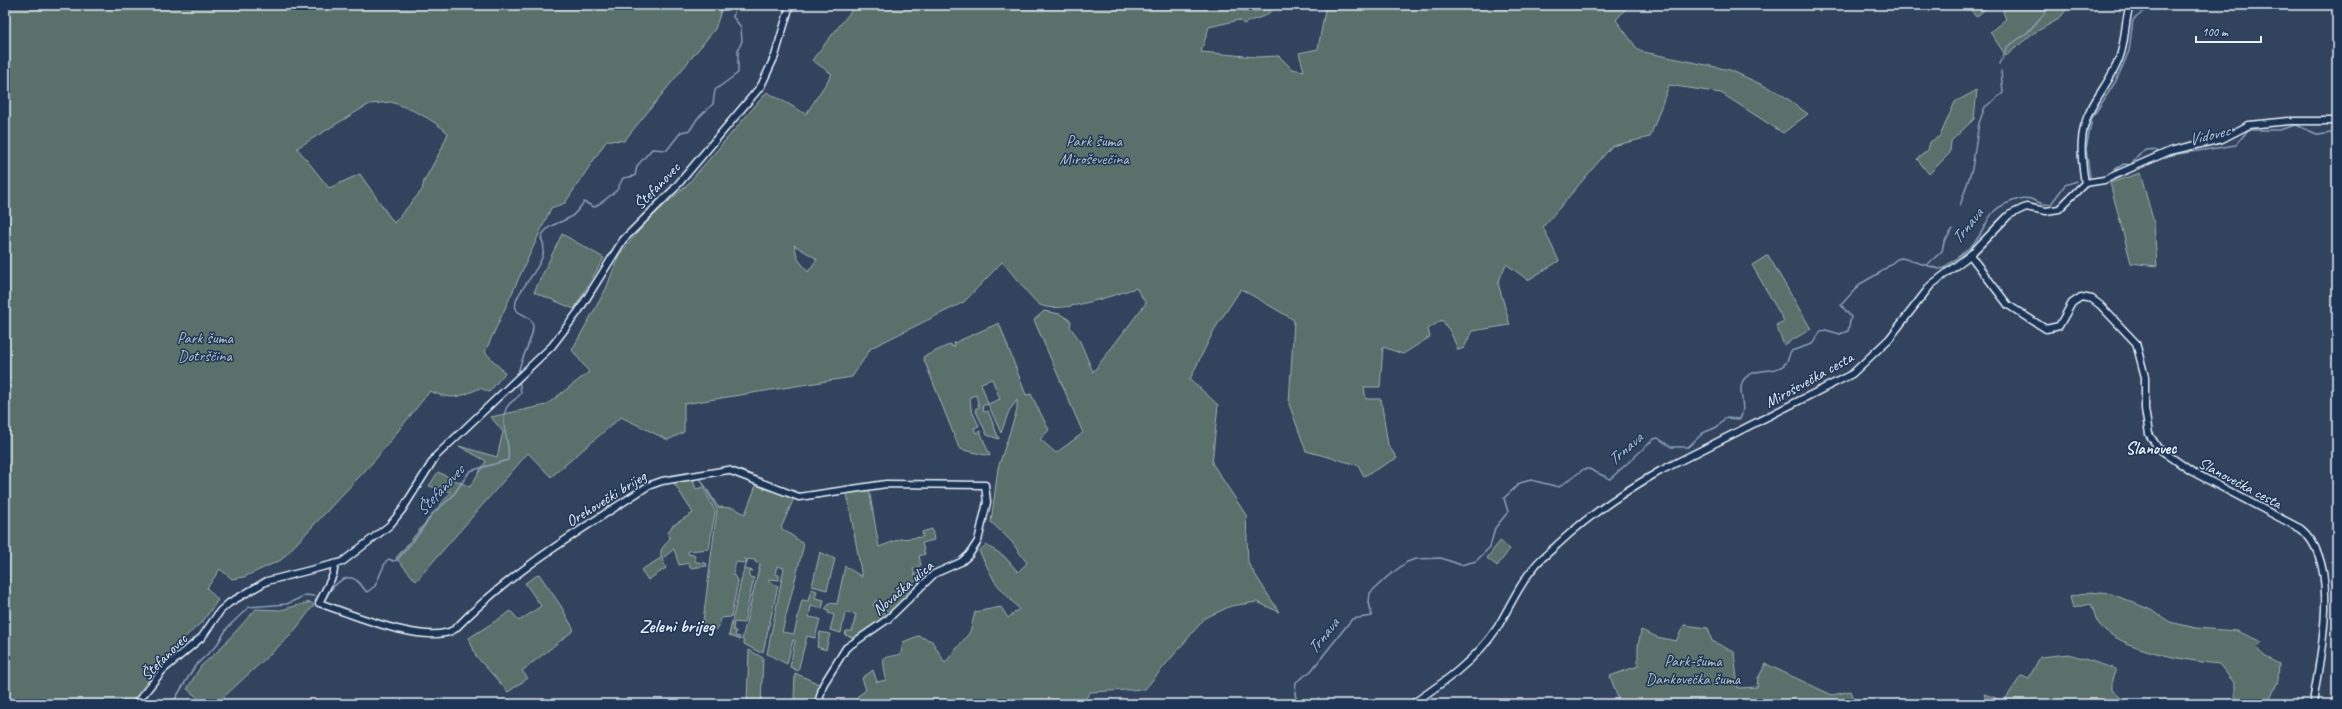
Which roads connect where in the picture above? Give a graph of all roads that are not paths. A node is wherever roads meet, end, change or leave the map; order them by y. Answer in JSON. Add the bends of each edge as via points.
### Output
{"nodes":[{"id":1,"x":790,"y":5,"type":"edge"},
{"id":2,"x":2130,"y":5,"type":"edge"},
{"id":3,"x":2337,"y":121,"type":"edge"},
{"id":4,"x":2086,"y":183,"type":"junction"},
{"id":5,"x":1970,"y":255,"type":"junction"},
{"id":6,"x":985,"y":485,"type":"joint"},
{"id":7,"x":335,"y":565,"type":"junction"},
{"id":8,"x":136,"y":704,"type":"edge"},
{"id":9,"x":818,"y":704,"type":"edge"},
{"id":10,"x":1412,"y":704,"type":"edge"},
{"id":11,"x":2313,"y":704,"type":"edge"}],
"edges":[{"from":1,"to":7,"type":"street","name":"Štefanovec","via":[[775,56],[761,86],[674,189],[623,240],[565,330],[542,357],[436,456],[390,525],[350,558]]},
{"from":2,"to":4,"type":"street","via":[[2120,56],[2109,82],[2091,108],[2087,120],[2081,153]]},
{"from":3,"to":4,"type":"street","via":[[2256,124],[2222,139],[2161,155],[2104,180]]},
{"from":4,"to":5,"type":"street","name":"Miroševečka cesta","via":[[2059,209],[2046,211],[2026,207],[2017,210],[2000,222]]},
{"from":5,"to":10,"type":"street","name":"Miroševečka cesta","via":[[1931,285],[1889,339],[1852,374],[1654,475],[1588,517],[1536,564],[1522,582],[1496,629],[1478,651],[1455,673]]},
{"from":5,"to":11,"type":"street","name":"Slanovečka cesta","via":[[2008,305],[2046,329],[2059,326],[2076,299],[2087,296],[2100,305],[2136,343],[2145,377],[2145,409],[2149,434],[2158,448],[2191,471],[2301,529],[2319,543],[2331,580],[2331,622]]},
{"from":6,"to":7,"type":"street","name":"Orehovečki brijeg","via":[[886,484],[799,497],[728,470],[669,480],[648,486],[543,554],[516,574],[450,632],[401,631],[321,599]]},
{"from":6,"to":9,"type":"street","name":"Novačka ulica","via":[[987,502],[978,541],[970,555],[934,574],[888,620],[846,648],[823,685]]},
{"from":7,"to":8,"type":"street","name":"Štefanovec","via":[[267,581],[229,603],[220,611],[202,637],[164,670]]}]}
